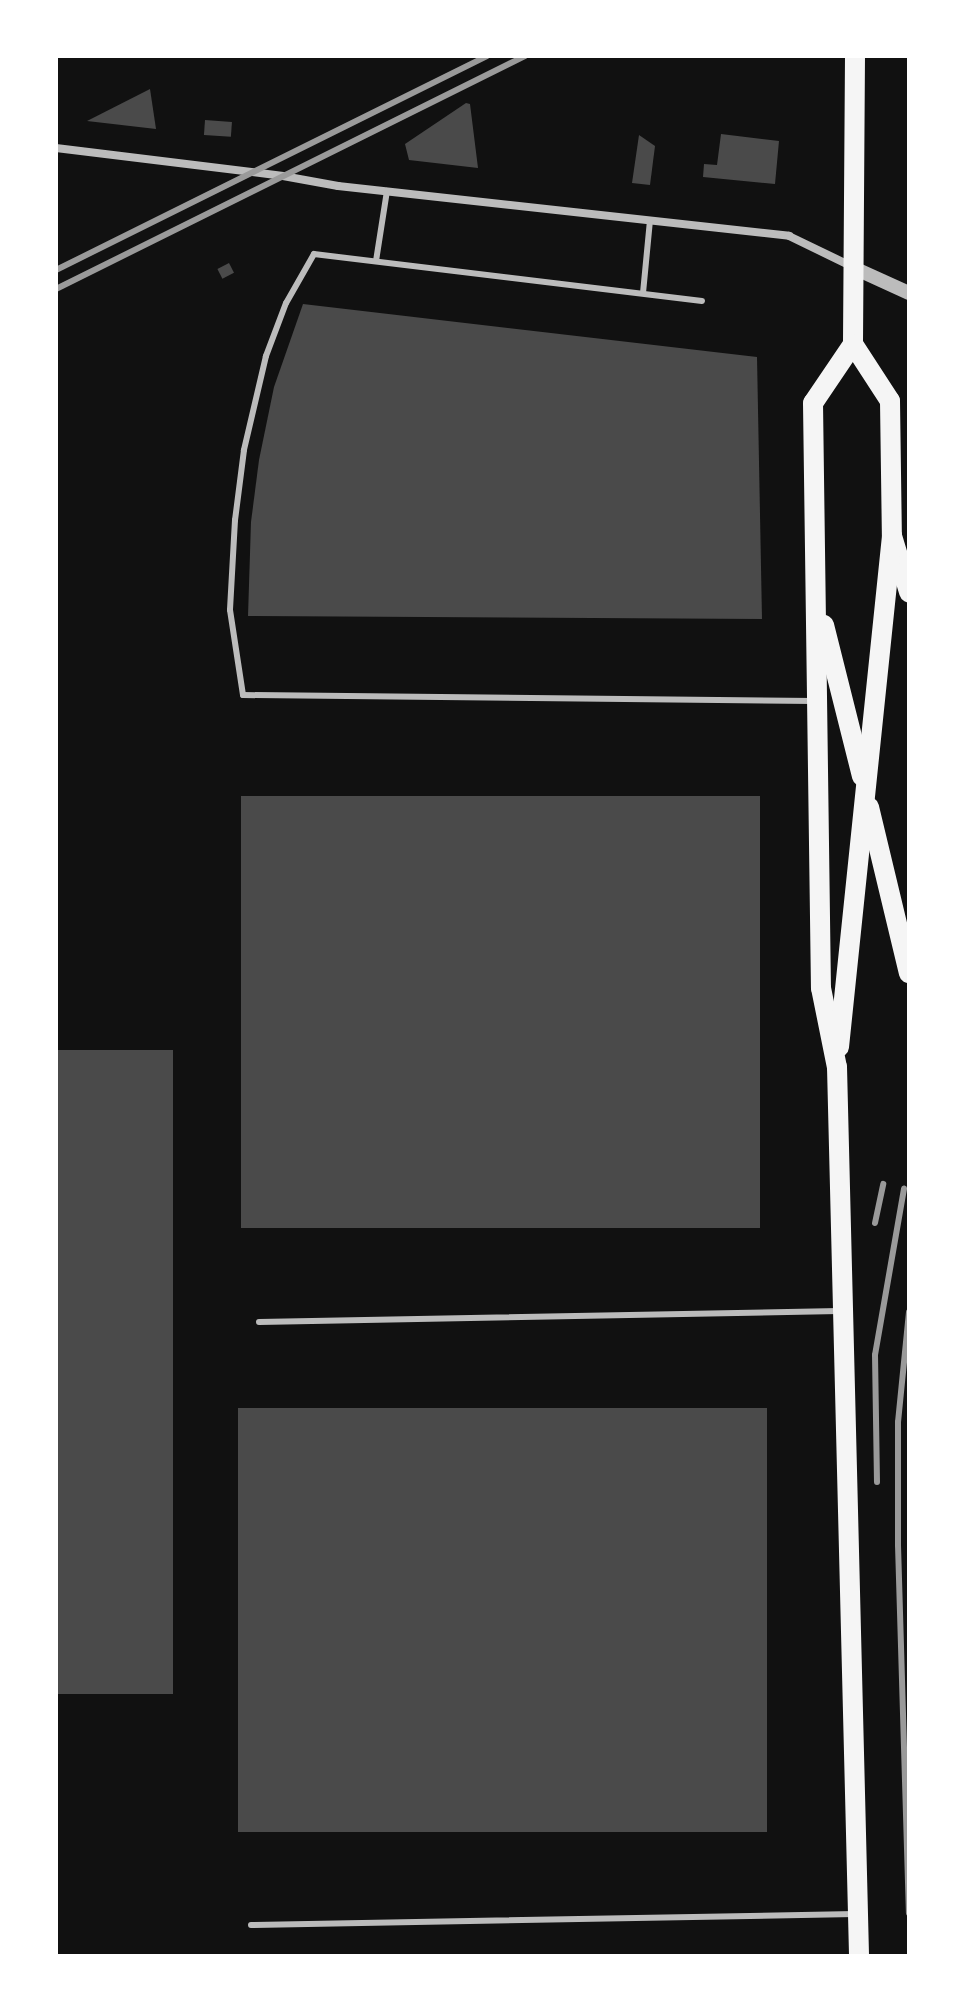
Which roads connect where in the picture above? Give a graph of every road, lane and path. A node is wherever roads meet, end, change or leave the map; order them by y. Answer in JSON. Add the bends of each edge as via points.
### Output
{"nodes":[{"id":1,"x":855,"y":56,"type":"edge"},
{"id":2,"x":56,"y":148,"type":"edge"},
{"id":3,"x":387,"y":191,"type":"junction"},
{"id":4,"x":650,"y":220,"type":"junction"},
{"id":5,"x":376,"y":261,"type":"junction"},
{"id":6,"x":854,"y":268,"type":"junction"},
{"id":7,"x":643,"y":293,"type":"junction"},
{"id":8,"x":909,"y":293,"type":"edge"},
{"id":9,"x":702,"y":301,"type":"dead end"},
{"id":10,"x":853,"y":344,"type":"junction"},
{"id":11,"x":892,"y":536,"type":"junction"},
{"id":12,"x":815,"y":590,"type":"junction"},
{"id":13,"x":909,"y":592,"type":"edge"},
{"id":14,"x":818,"y":701,"type":"junction"},
{"id":15,"x":866,"y":791,"type":"junction"},
{"id":16,"x":909,"y":973,"type":"edge"},
{"id":17,"x":837,"y":1067,"type":"junction"},
{"id":18,"x":843,"y":1311,"type":"junction"},
{"id":19,"x":259,"y":1322,"type":"dead end"},
{"id":20,"x":858,"y":1914,"type":"junction"},
{"id":21,"x":251,"y":1925,"type":"dead end"},
{"id":22,"x":859,"y":1956,"type":"edge"}],
"edges":[{"from":1,"to":6,"type":"main road"},
{"from":2,"to":3,"type":"street"},
{"from":3,"to":4,"type":"street"},
{"from":3,"to":5,"type":"lane"},
{"from":4,"to":6,"type":"street","via":[[789,236]]},
{"from":4,"to":7,"type":"lane"},
{"from":5,"to":7,"type":"lane"},
{"from":5,"to":14,"type":"lane","via":[[314,254],[286,303],[266,356],[235,520],[230,610],[243,695]]},
{"from":6,"to":8,"type":"street"},
{"from":6,"to":10,"type":"main road"},
{"from":7,"to":9,"type":"lane"},
{"from":10,"to":11,"type":"main road","via":[[890,401]]},
{"from":10,"to":12,"type":"main road","via":[[813,403]]},
{"from":11,"to":13,"type":"main road"},
{"from":11,"to":15,"type":"main road"},
{"from":12,"to":14,"type":"main road"},
{"from":12,"to":15,"type":"main road"},
{"from":14,"to":17,"type":"main road","via":[[821,988]]},
{"from":15,"to":16,"type":"main road"},
{"from":15,"to":17,"type":"main road"},
{"from":17,"to":18,"type":"main road"},
{"from":18,"to":19,"type":"lane"},
{"from":18,"to":20,"type":"main road"},
{"from":20,"to":21,"type":"lane"},
{"from":20,"to":22,"type":"main road"}]}
